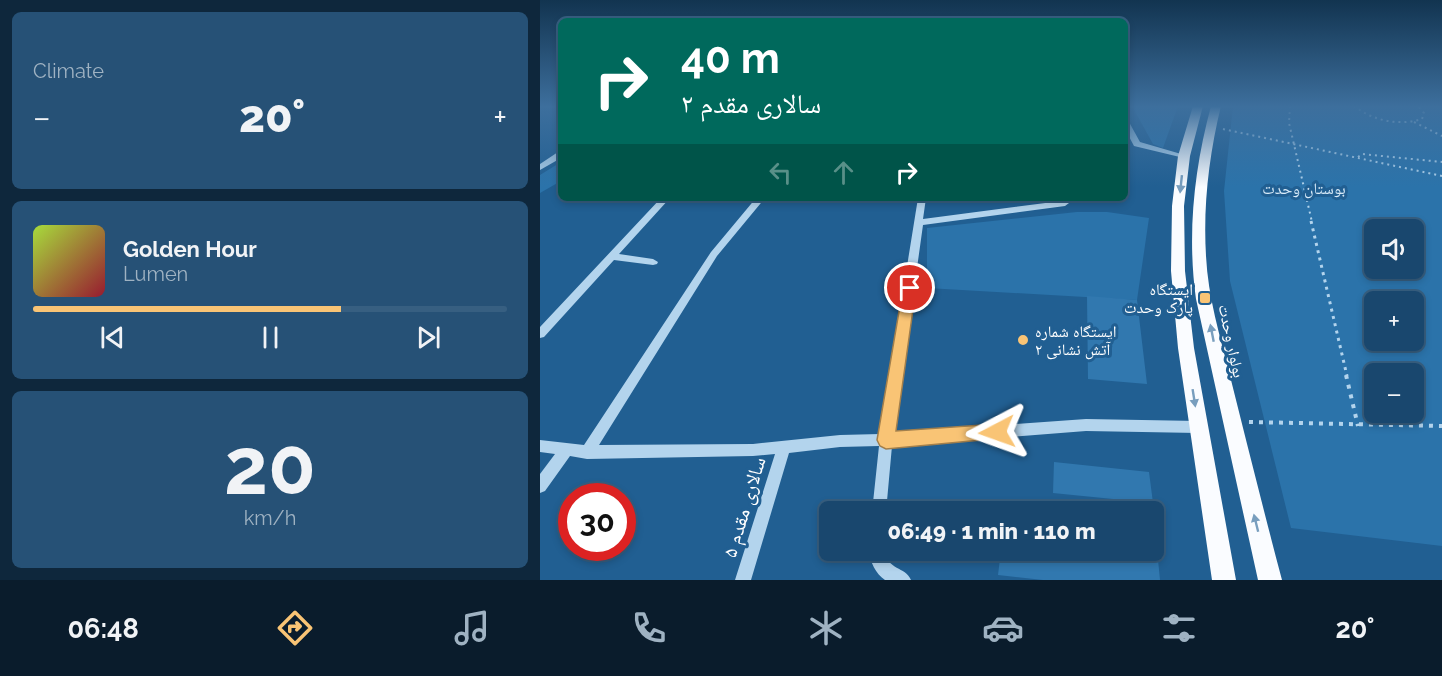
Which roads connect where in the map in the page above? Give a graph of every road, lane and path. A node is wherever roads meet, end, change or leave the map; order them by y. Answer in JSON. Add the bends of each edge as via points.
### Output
{"nodes":[{"id":1,"x":1131,"y":133,"type":"edge"},
{"id":2,"x":1190,"y":133,"type":"edge"},
{"id":3,"x":1209,"y":133,"type":"edge"},
{"id":4,"x":1243,"y":133,"type":"edge"},
{"id":5,"x":1291,"y":133,"type":"edge"},
{"id":6,"x":1137,"y":144,"type":"junction"},
{"id":7,"x":1294,"y":144,"type":"junction"},
{"id":8,"x":1128,"y":146,"type":"edge"},
{"id":9,"x":558,"y":156,"type":"edge"},
{"id":10,"x":1184,"y":156,"type":"junction"},
{"id":11,"x":1357,"y":158,"type":"junction"},
{"id":12,"x":1442,"y":162,"type":"edge"},
{"id":13,"x":540,"y":168,"type":"edge"},
{"id":14,"x":1442,"y":176,"type":"edge"},
{"id":15,"x":663,"y":201,"type":"edge"},
{"id":16,"x":758,"y":201,"type":"edge"},
{"id":17,"x":922,"y":201,"type":"edge"},
{"id":18,"x":1065,"y":201,"type":"edge"},
{"id":19,"x":920,"y":222,"type":"junction"},
{"id":20,"x":613,"y":257,"type":"junction"},
{"id":21,"x":653,"y":262,"type":"dead end"},
{"id":22,"x":540,"y":334,"type":"edge"},
{"id":23,"x":1231,"y":421,"type":"junction"},
{"id":24,"x":1358,"y":426,"type":"junction"},
{"id":25,"x":1442,"y":426,"type":"edge"},
{"id":26,"x":1198,"y":427,"type":"junction"},
{"id":27,"x":886,"y":440,"type":"junction"},
{"id":28,"x":540,"y":446,"type":"edge"},
{"id":29,"x":784,"y":447,"type":"junction"},
{"id":30,"x":566,"y":450,"type":"junction"},
{"id":31,"x":587,"y":452,"type":"junction"},
{"id":32,"x":540,"y":486,"type":"edge"},
{"id":33,"x":880,"y":501,"type":"edge"},
{"id":34,"x":878,"y":561,"type":"edge"},
{"id":35,"x":743,"y":580,"type":"edge"},
{"id":36,"x":903,"y":580,"type":"edge"},
{"id":37,"x":1224,"y":580,"type":"edge"},
{"id":38,"x":1270,"y":580,"type":"edge"}],
"edges":[{"from":1,"to":6,"type":"street"},
{"from":2,"to":10,"type":"main road"},
{"from":23,"to":3,"type":"main road","name":"بولوار وحدت","one_way":true,"via":[[1200,273],[1200,209]]},
{"from":4,"to":7,"type":"path"},
{"from":5,"to":7,"type":"path"},
{"from":6,"to":8,"type":"street"},
{"from":6,"to":10,"type":"street"},
{"from":7,"to":11,"type":"path"},
{"from":7,"to":24,"type":"path"},
{"from":9,"to":13,"type":"street"},
{"from":10,"to":26,"type":"main road","one_way":true,"via":[[1178,206],[1178,271]]},
{"from":11,"to":12,"type":"path","via":[[1362,154]]},
{"from":11,"to":14,"type":"path"},
{"from":15,"to":20,"type":"street"},
{"from":16,"to":31,"type":"street","via":[[714,254]]},
{"from":17,"to":19,"type":"street"},
{"from":18,"to":19,"type":"street"},
{"from":19,"to":27,"type":"street"},
{"from":20,"to":21,"type":"street"},
{"from":20,"to":22,"type":"street"},
{"from":23,"to":24,"type":"path"},
{"from":38,"to":23,"type":"main road","name":"بولوار وحدت","one_way":true},
{"from":24,"to":25,"type":"path"},
{"from":26,"to":27,"type":"street","via":[[1086,425]]},
{"from":26,"to":37,"type":"main road"},
{"from":27,"to":29,"type":"street"},
{"from":27,"to":33,"type":"street"},
{"from":28,"to":30,"type":"street"},
{"from":29,"to":31,"type":"street"},
{"from":29,"to":35,"type":"street","name":"سالاری مقدم ۵"},
{"from":30,"to":31,"type":"street"},
{"from":30,"to":32,"type":"street"},
{"from":34,"to":36,"type":"street","via":[[886,573]]}]}
